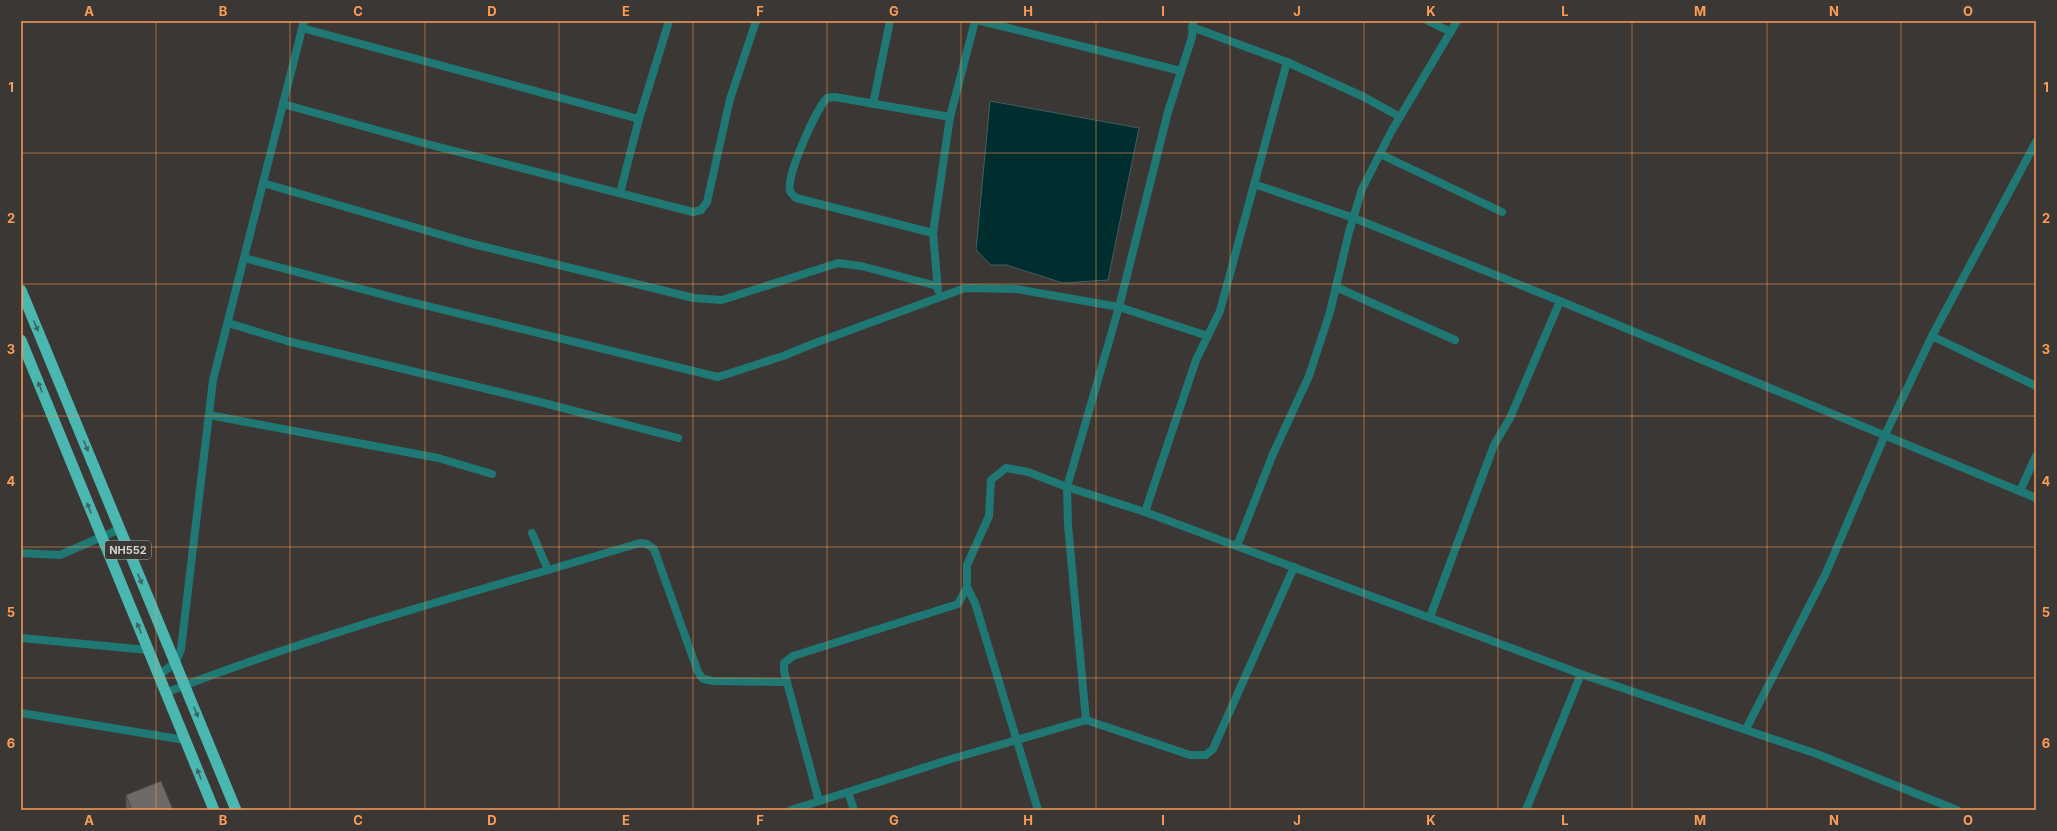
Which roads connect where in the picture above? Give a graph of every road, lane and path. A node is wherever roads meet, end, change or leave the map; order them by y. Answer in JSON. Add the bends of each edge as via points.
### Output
{"nodes":[{"id":1,"x":669,"y":21,"type":"edge"},
{"id":2,"x":756,"y":21,"type":"edge"},
{"id":3,"x":890,"y":21,"type":"edge"},
{"id":4,"x":974,"y":21,"type":"edge"},
{"id":5,"x":981,"y":21,"type":"edge"},
{"id":6,"x":1428,"y":21,"type":"edge"},
{"id":7,"x":1457,"y":21,"type":"edge"},
{"id":8,"x":303,"y":24,"type":"edge"},
{"id":9,"x":1192,"y":24,"type":"edge"},
{"id":10,"x":1451,"y":32,"type":"junction"},
{"id":11,"x":1287,"y":62,"type":"junction"},
{"id":12,"x":1181,"y":71,"type":"junction"},
{"id":13,"x":283,"y":104,"type":"junction"},
{"id":14,"x":873,"y":104,"type":"junction"},
{"id":15,"x":1400,"y":117,"type":"junction"},
{"id":16,"x":950,"y":118,"type":"junction"},
{"id":17,"x":639,"y":119,"type":"junction"},
{"id":18,"x":2036,"y":142,"type":"edge"},
{"id":19,"x":1380,"y":154,"type":"junction"},
{"id":20,"x":263,"y":183,"type":"junction"},
{"id":21,"x":1254,"y":184,"type":"junction"},
{"id":22,"x":620,"y":193,"type":"junction"},
{"id":23,"x":1502,"y":212,"type":"dead end"},
{"id":24,"x":1354,"y":218,"type":"junction"},
{"id":25,"x":933,"y":233,"type":"junction"},
{"id":26,"x":244,"y":258,"type":"junction"},
{"id":27,"x":937,"y":286,"type":"junction"},
{"id":28,"x":1336,"y":287,"type":"junction"},
{"id":29,"x":21,"y":290,"type":"edge"},
{"id":30,"x":938,"y":298,"type":"junction"},
{"id":31,"x":1560,"y":301,"type":"junction"},
{"id":32,"x":1119,"y":307,"type":"junction"},
{"id":33,"x":228,"y":322,"type":"junction"},
{"id":34,"x":1208,"y":336,"type":"junction"},
{"id":35,"x":1932,"y":336,"type":"junction"},
{"id":36,"x":21,"y":340,"type":"edge"},
{"id":37,"x":1455,"y":340,"type":"dead end"},
{"id":38,"x":2036,"y":386,"type":"edge"},
{"id":39,"x":209,"y":415,"type":"junction"},
{"id":40,"x":1885,"y":435,"type":"junction"},
{"id":41,"x":678,"y":438,"type":"dead end"},
{"id":42,"x":2036,"y":456,"type":"edge"},
{"id":43,"x":492,"y":474,"type":"dead end"},
{"id":44,"x":1067,"y":487,"type":"junction"},
{"id":45,"x":2020,"y":491,"type":"junction"},
{"id":46,"x":2036,"y":498,"type":"edge"},
{"id":47,"x":1145,"y":512,"type":"junction"},
{"id":48,"x":120,"y":529,"type":"junction"},
{"id":49,"x":532,"y":533,"type":"dead end"},
{"id":50,"x":102,"y":537,"type":"junction"},
{"id":51,"x":1238,"y":546,"type":"junction"},
{"id":52,"x":21,"y":553,"type":"edge"},
{"id":53,"x":1294,"y":567,"type":"junction"},
{"id":54,"x":548,"y":570,"type":"junction"},
{"id":55,"x":967,"y":587,"type":"junction"},
{"id":56,"x":1430,"y":617,"type":"junction"},
{"id":57,"x":21,"y":638,"type":"edge"},
{"id":58,"x":148,"y":650,"type":"junction"},
{"id":59,"x":176,"y":662,"type":"junction"},
{"id":60,"x":1580,"y":674,"type":"junction"},
{"id":61,"x":159,"y":675,"type":"junction"},
{"id":62,"x":787,"y":682,"type":"junction"},
{"id":63,"x":184,"y":685,"type":"junction"},
{"id":64,"x":165,"y":693,"type":"junction"},
{"id":65,"x":21,"y":713,"type":"edge"},
{"id":66,"x":1086,"y":720,"type":"junction"},
{"id":67,"x":1746,"y":729,"type":"junction"},
{"id":68,"x":185,"y":740,"type":"junction"},
{"id":69,"x":1017,"y":740,"type":"junction"},
{"id":70,"x":848,"y":792,"type":"junction"},
{"id":71,"x":819,"y":801,"type":"junction"},
{"id":72,"x":214,"y":810,"type":"edge"},
{"id":73,"x":236,"y":810,"type":"edge"},
{"id":74,"x":791,"y":810,"type":"edge"},
{"id":75,"x":854,"y":810,"type":"edge"},
{"id":76,"x":1038,"y":810,"type":"edge"},
{"id":77,"x":1526,"y":810,"type":"edge"},
{"id":78,"x":1957,"y":810,"type":"edge"}],
"edges":[{"from":1,"to":17,"type":"street"},
{"from":2,"to":22,"type":"street","via":[[730,99],[707,202],[701,210],[682,210]]},
{"from":3,"to":14,"type":"street"},
{"from":4,"to":16,"type":"street"},
{"from":5,"to":12,"type":"street"},
{"from":6,"to":10,"type":"street"},
{"from":7,"to":10,"type":"street"},
{"from":8,"to":13,"type":"street"},
{"from":8,"to":17,"type":"street"},
{"from":9,"to":11,"type":"street"},
{"from":9,"to":12,"type":"street","via":[[1192,37]]},
{"from":10,"to":15,"type":"street"},
{"from":11,"to":15,"type":"street","via":[[1364,97]]},
{"from":11,"to":21,"type":"street"},
{"from":12,"to":32,"type":"street","via":[[1168,112]]},
{"from":13,"to":20,"type":"street"},
{"from":13,"to":22,"type":"street"},
{"from":14,"to":16,"type":"street"},
{"from":14,"to":25,"type":"street","via":[[835,97],[827,98],[821,103],[790,179],[790,190],[796,198]]},
{"from":15,"to":19,"type":"street"},
{"from":16,"to":25,"type":"street"},
{"from":17,"to":22,"type":"street"},
{"from":18,"to":35,"type":"street"},
{"from":19,"to":23,"type":"street"},
{"from":19,"to":24,"type":"street","via":[[1362,190]]},
{"from":20,"to":26,"type":"street"},
{"from":20,"to":27,"type":"street","via":[[469,243],[694,298],[722,300],[838,263],[861,266]]},
{"from":21,"to":24,"type":"street"},
{"from":21,"to":34,"type":"street","via":[[1220,311]]},
{"from":24,"to":28,"type":"street"},
{"from":24,"to":31,"type":"street"},
{"from":25,"to":27,"type":"street"},
{"from":26,"to":30,"type":"street","via":[[407,301],[718,377],[783,356]]},
{"from":26,"to":33,"type":"street"},
{"from":27,"to":30,"type":"street"},
{"from":28,"to":37,"type":"street"},
{"from":28,"to":51,"type":"street","via":[[1309,376],[1273,454]]},
{"from":29,"to":48,"type":"highway","number":"NH552","one_way":true},
{"from":30,"to":32,"type":"street","via":[[965,288],[1016,289]]},
{"from":31,"to":40,"type":"street"},
{"from":31,"to":56,"type":"street","via":[[1510,418],[1494,445]]},
{"from":32,"to":34,"type":"street"},
{"from":32,"to":44,"type":"street"},
{"from":33,"to":39,"type":"street","via":[[214,380]]},
{"from":33,"to":41,"type":"street","via":[[294,343]]},
{"from":34,"to":47,"type":"street","via":[[1196,360]]},
{"from":35,"to":38,"type":"street"},
{"from":35,"to":40,"type":"street"},
{"from":50,"to":36,"type":"highway","number":"NH552","one_way":true},
{"from":39,"to":43,"type":"street","via":[[438,458]]},
{"from":39,"to":59,"type":"street","via":[[183,638]]},
{"from":40,"to":45,"type":"street"},
{"from":40,"to":67,"type":"street","via":[[1826,573]]},
{"from":42,"to":45,"type":"street"},
{"from":44,"to":47,"type":"street"},
{"from":44,"to":55,"type":"street","via":[[1028,472],[1006,468],[991,480],[989,516],[967,565]]},
{"from":44,"to":66,"type":"street","via":[[1068,525]]},
{"from":45,"to":46,"type":"street"},
{"from":47,"to":51,"type":"street"},
{"from":48,"to":50,"type":"street"},
{"from":48,"to":59,"type":"highway","number":"NH552","one_way":true},
{"from":49,"to":54,"type":"street"},
{"from":50,"to":52,"type":"street","via":[[60,555]]},
{"from":58,"to":50,"type":"highway","number":"NH552","one_way":true},
{"from":51,"to":53,"type":"street"},
{"from":53,"to":56,"type":"street"},
{"from":53,"to":66,"type":"street","via":[[1213,749],[1206,755],[1190,755]]},
{"from":54,"to":62,"type":"street","via":[[640,543],[647,544],[654,549],[698,672],[703,679]]},
{"from":54,"to":63,"type":"street","via":[[416,608],[216,672]]},
{"from":55,"to":62,"type":"street","via":[[958,604],[793,656],[784,663]]},
{"from":55,"to":69,"type":"street","via":[[975,603]]},
{"from":56,"to":60,"type":"street"},
{"from":57,"to":58,"type":"street"},
{"from":58,"to":61,"type":"highway","number":"NH552"},
{"from":59,"to":61,"type":"street"},
{"from":59,"to":63,"type":"highway","number":"NH552"},
{"from":60,"to":67,"type":"street"},
{"from":60,"to":77,"type":"street"},
{"from":61,"to":64,"type":"highway","number":"NH552"},
{"from":62,"to":71,"type":"street"},
{"from":63,"to":64,"type":"street"},
{"from":63,"to":73,"type":"highway","number":"NH552","one_way":true},
{"from":64,"to":68,"type":"highway","number":"NH552"},
{"from":65,"to":68,"type":"street"},
{"from":66,"to":69,"type":"street"},
{"from":67,"to":78,"type":"street","via":[[1817,754]]},
{"from":72,"to":68,"type":"highway","number":"NH552","one_way":true},
{"from":69,"to":70,"type":"street"},
{"from":69,"to":76,"type":"street"},
{"from":70,"to":71,"type":"street"},
{"from":70,"to":75,"type":"street"},
{"from":71,"to":74,"type":"street"}]}
